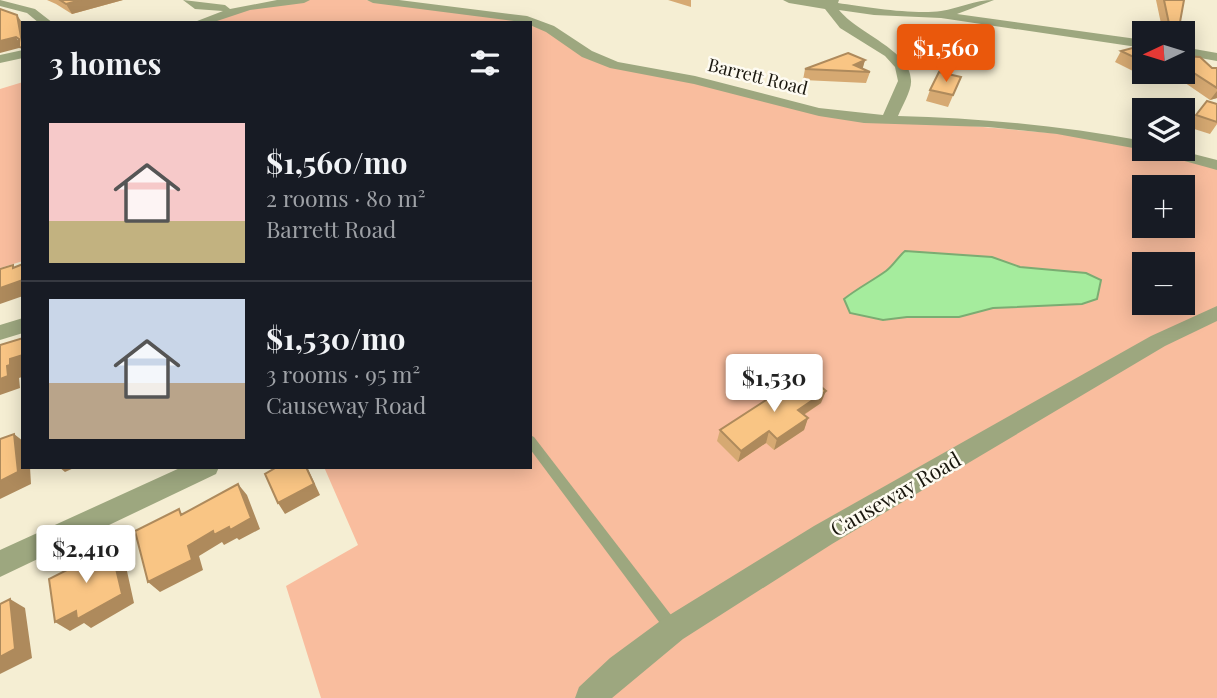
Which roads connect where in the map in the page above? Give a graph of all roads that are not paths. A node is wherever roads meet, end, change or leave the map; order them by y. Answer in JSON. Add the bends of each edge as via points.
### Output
{"nodes":[{"id":1,"x":304,"y":0,"type":"edge"},
{"id":2,"x":373,"y":0,"type":"edge"},
{"id":3,"x":789,"y":0,"type":"edge"},
{"id":4,"x":988,"y":0,"type":"edge"},
{"id":5,"x":0,"y":2,"type":"edge"},
{"id":6,"x":194,"y":4,"type":"edge"},
{"id":7,"x":832,"y":4,"type":"edge"},
{"id":8,"x":248,"y":7,"type":"junction"},
{"id":9,"x":941,"y":15,"type":"junction"},
{"id":10,"x":45,"y":21,"type":"edge"},
{"id":11,"x":198,"y":21,"type":"edge"},
{"id":12,"x":202,"y":21,"type":"edge"},
{"id":13,"x":530,"y":21,"type":"edge"},
{"id":14,"x":532,"y":22,"type":"edge"},
{"id":15,"x":1132,"y":42,"type":"edge"},
{"id":16,"x":1195,"y":53,"type":"edge"},
{"id":17,"x":21,"y":54,"type":"edge"},
{"id":18,"x":1217,"y":57,"type":"edge"},
{"id":19,"x":0,"y":59,"type":"edge"},
{"id":20,"x":889,"y":119,"type":"junction"},
{"id":21,"x":1132,"y":143,"type":"edge"},
{"id":22,"x":1195,"y":159,"type":"edge"},
{"id":23,"x":1217,"y":165,"type":"edge"},
{"id":24,"x":1217,"y":313,"type":"edge"},
{"id":25,"x":21,"y":326,"type":"edge"},
{"id":26,"x":0,"y":333,"type":"edge"},
{"id":27,"x":532,"y":443,"type":"edge"},
{"id":28,"x":202,"y":469,"type":"edge"},
{"id":29,"x":0,"y":564,"type":"edge"},
{"id":30,"x":673,"y":629,"type":"junction"},
{"id":31,"x":590,"y":698,"type":"edge"}],
"edges":[{"from":1,"to":8,"type":"street"},
{"from":2,"to":13,"type":"street","name":"Barrett Road"},
{"from":3,"to":7,"type":"street"},
{"from":4,"to":9,"type":"street"},
{"from":5,"to":10,"type":"street","via":[[31,10]]},
{"from":6,"to":8,"type":"street"},
{"from":6,"to":11,"type":"street","via":[[204,13]]},
{"from":7,"to":9,"type":"street"},
{"from":7,"to":20,"type":"street","via":[[844,25],[889,53],[901,66],[905,81]]},
{"from":8,"to":12,"type":"street"},
{"from":9,"to":15,"type":"street"},
{"from":14,"to":20,"type":"street","name":"Barrett Road","via":[[615,65],[819,112]]},
{"from":16,"to":18,"type":"street"},
{"from":17,"to":19,"type":"street"},
{"from":20,"to":21,"type":"street","name":"Barrett Road","via":[[1057,130]]},
{"from":22,"to":23,"type":"street"},
{"from":24,"to":30,"type":"street","name":"Causeway Road","via":[[1158,341],[835,528]]},
{"from":25,"to":26,"type":"street"},
{"from":27,"to":30,"type":"lane"},
{"from":28,"to":29,"type":"street"},
{"from":30,"to":31,"type":"street","name":"Causeway Road"}]}
